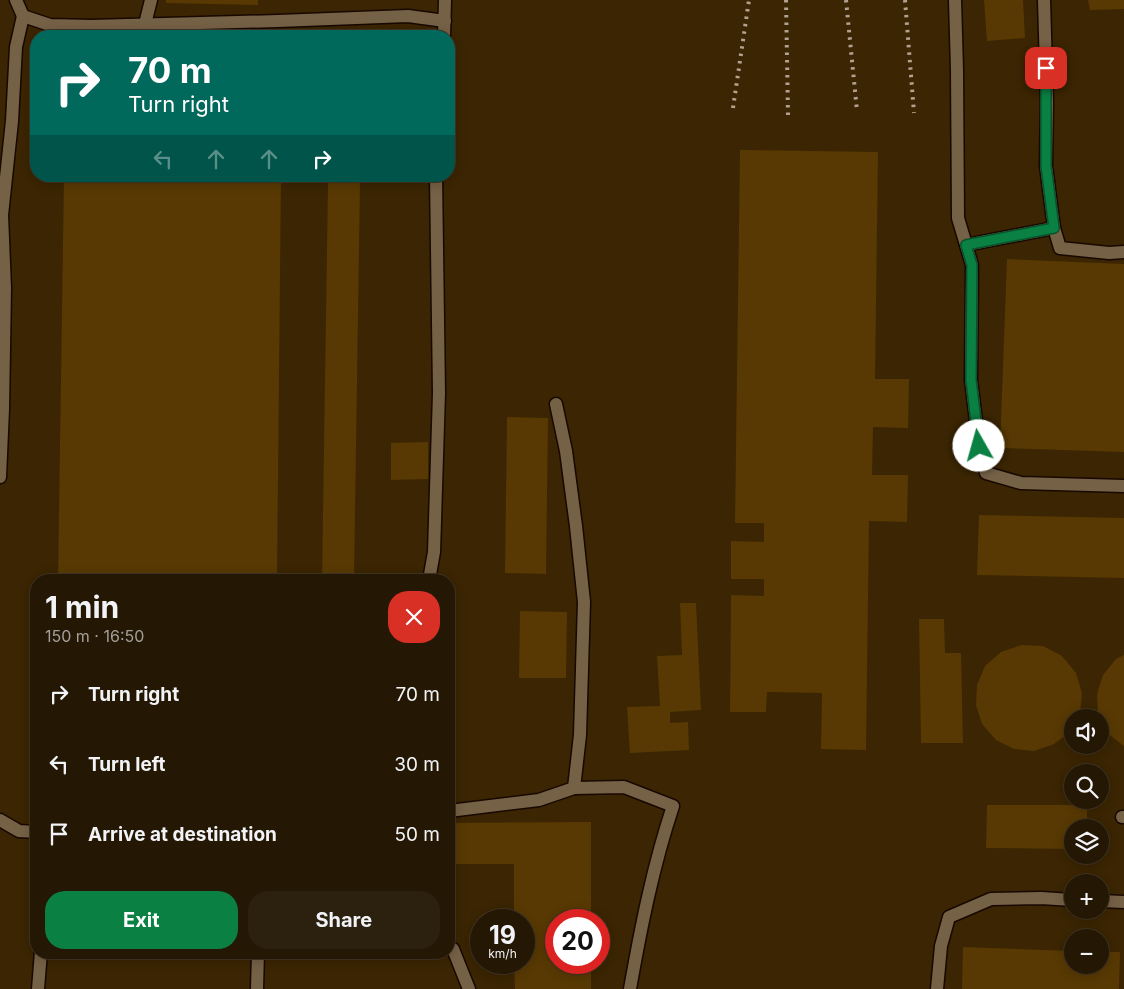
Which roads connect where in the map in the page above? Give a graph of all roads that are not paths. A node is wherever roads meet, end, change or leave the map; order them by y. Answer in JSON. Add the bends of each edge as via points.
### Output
{"nodes":[{"id":1,"x":16,"y":0,"type":"edge"},
{"id":2,"x":151,"y":0,"type":"edge"},
{"id":3,"x":445,"y":0,"type":"edge"},
{"id":4,"x":955,"y":0,"type":"edge"},
{"id":5,"x":1044,"y":0,"type":"edge"},
{"id":6,"x":23,"y":16,"type":"junction"},
{"id":7,"x":445,"y":21,"type":"junction"},
{"id":8,"x":145,"y":24,"type":"junction"},
{"id":9,"x":444,"y":30,"type":"edge"},
{"id":10,"x":436,"y":182,"type":"edge"},
{"id":11,"x":1054,"y":228,"type":"junction"},
{"id":12,"x":966,"y":245,"type":"junction"},
{"id":13,"x":1124,"y":252,"type":"edge"},
{"id":14,"x":2,"y":288,"type":"edge"},
{"id":15,"x":556,"y":404,"type":"dead end"},
{"id":16,"x":0,"y":477,"type":"edge"},
{"id":17,"x":1124,"y":486,"type":"edge"},
{"id":18,"x":430,"y":574,"type":"edge"},
{"id":19,"x":574,"y":788,"type":"junction"},
{"id":20,"x":455,"y":810,"type":"edge"},
{"id":21,"x":0,"y":820,"type":"edge"},
{"id":22,"x":30,"y":832,"type":"edge"},
{"id":23,"x":1064,"y":899,"type":"edge"},
{"id":24,"x":1109,"y":901,"type":"edge"},
{"id":25,"x":1124,"y":902,"type":"edge"},
{"id":26,"x":455,"y":954,"type":"edge"},
{"id":27,"x":40,"y":959,"type":"edge"},
{"id":28,"x":258,"y":959,"type":"edge"},
{"id":29,"x":38,"y":989,"type":"edge"},
{"id":30,"x":257,"y":989,"type":"edge"},
{"id":31,"x":470,"y":989,"type":"edge"},
{"id":32,"x":630,"y":989,"type":"edge"},
{"id":33,"x":937,"y":989,"type":"edge"}],
"edges":[{"from":1,"to":6,"type":"lane"},
{"from":2,"to":8,"type":"lane"},
{"from":3,"to":7,"type":"lane"},
{"from":4,"to":12,"type":"lane","via":[[958,218]]},
{"from":5,"to":11,"type":"lane","via":[[1046,166]]},
{"from":6,"to":8,"type":"lane","via":[[50,25]]},
{"from":6,"to":14,"type":"lane","via":[[16,47],[2,215]]},
{"from":7,"to":8,"type":"lane","via":[[408,16]]},
{"from":7,"to":9,"type":"lane"},
{"from":10,"to":18,"type":"lane","via":[[439,392],[434,552]]},
{"from":11,"to":12,"type":"lane"},
{"from":11,"to":13,"type":"lane","via":[[1060,248]]},
{"from":12,"to":17,"type":"lane","via":[[972,265],[971,380],[979,446],[986,473],[1021,483]]},
{"from":14,"to":16,"type":"lane"},
{"from":15,"to":19,"type":"lane","via":[[567,460],[584,602],[580,735]]},
{"from":19,"to":20,"type":"lane","via":[[539,800]]},
{"from":19,"to":32,"type":"lane","via":[[624,786],[673,806],[641,923]]},
{"from":21,"to":22,"type":"lane","via":[[19,831]]},
{"from":23,"to":33,"type":"lane","via":[[991,899],[949,916],[941,946]]},
{"from":24,"to":25,"type":"lane"},
{"from":26,"to":31,"type":"lane"},
{"from":27,"to":29,"type":"lane"},
{"from":28,"to":30,"type":"lane"}]}
